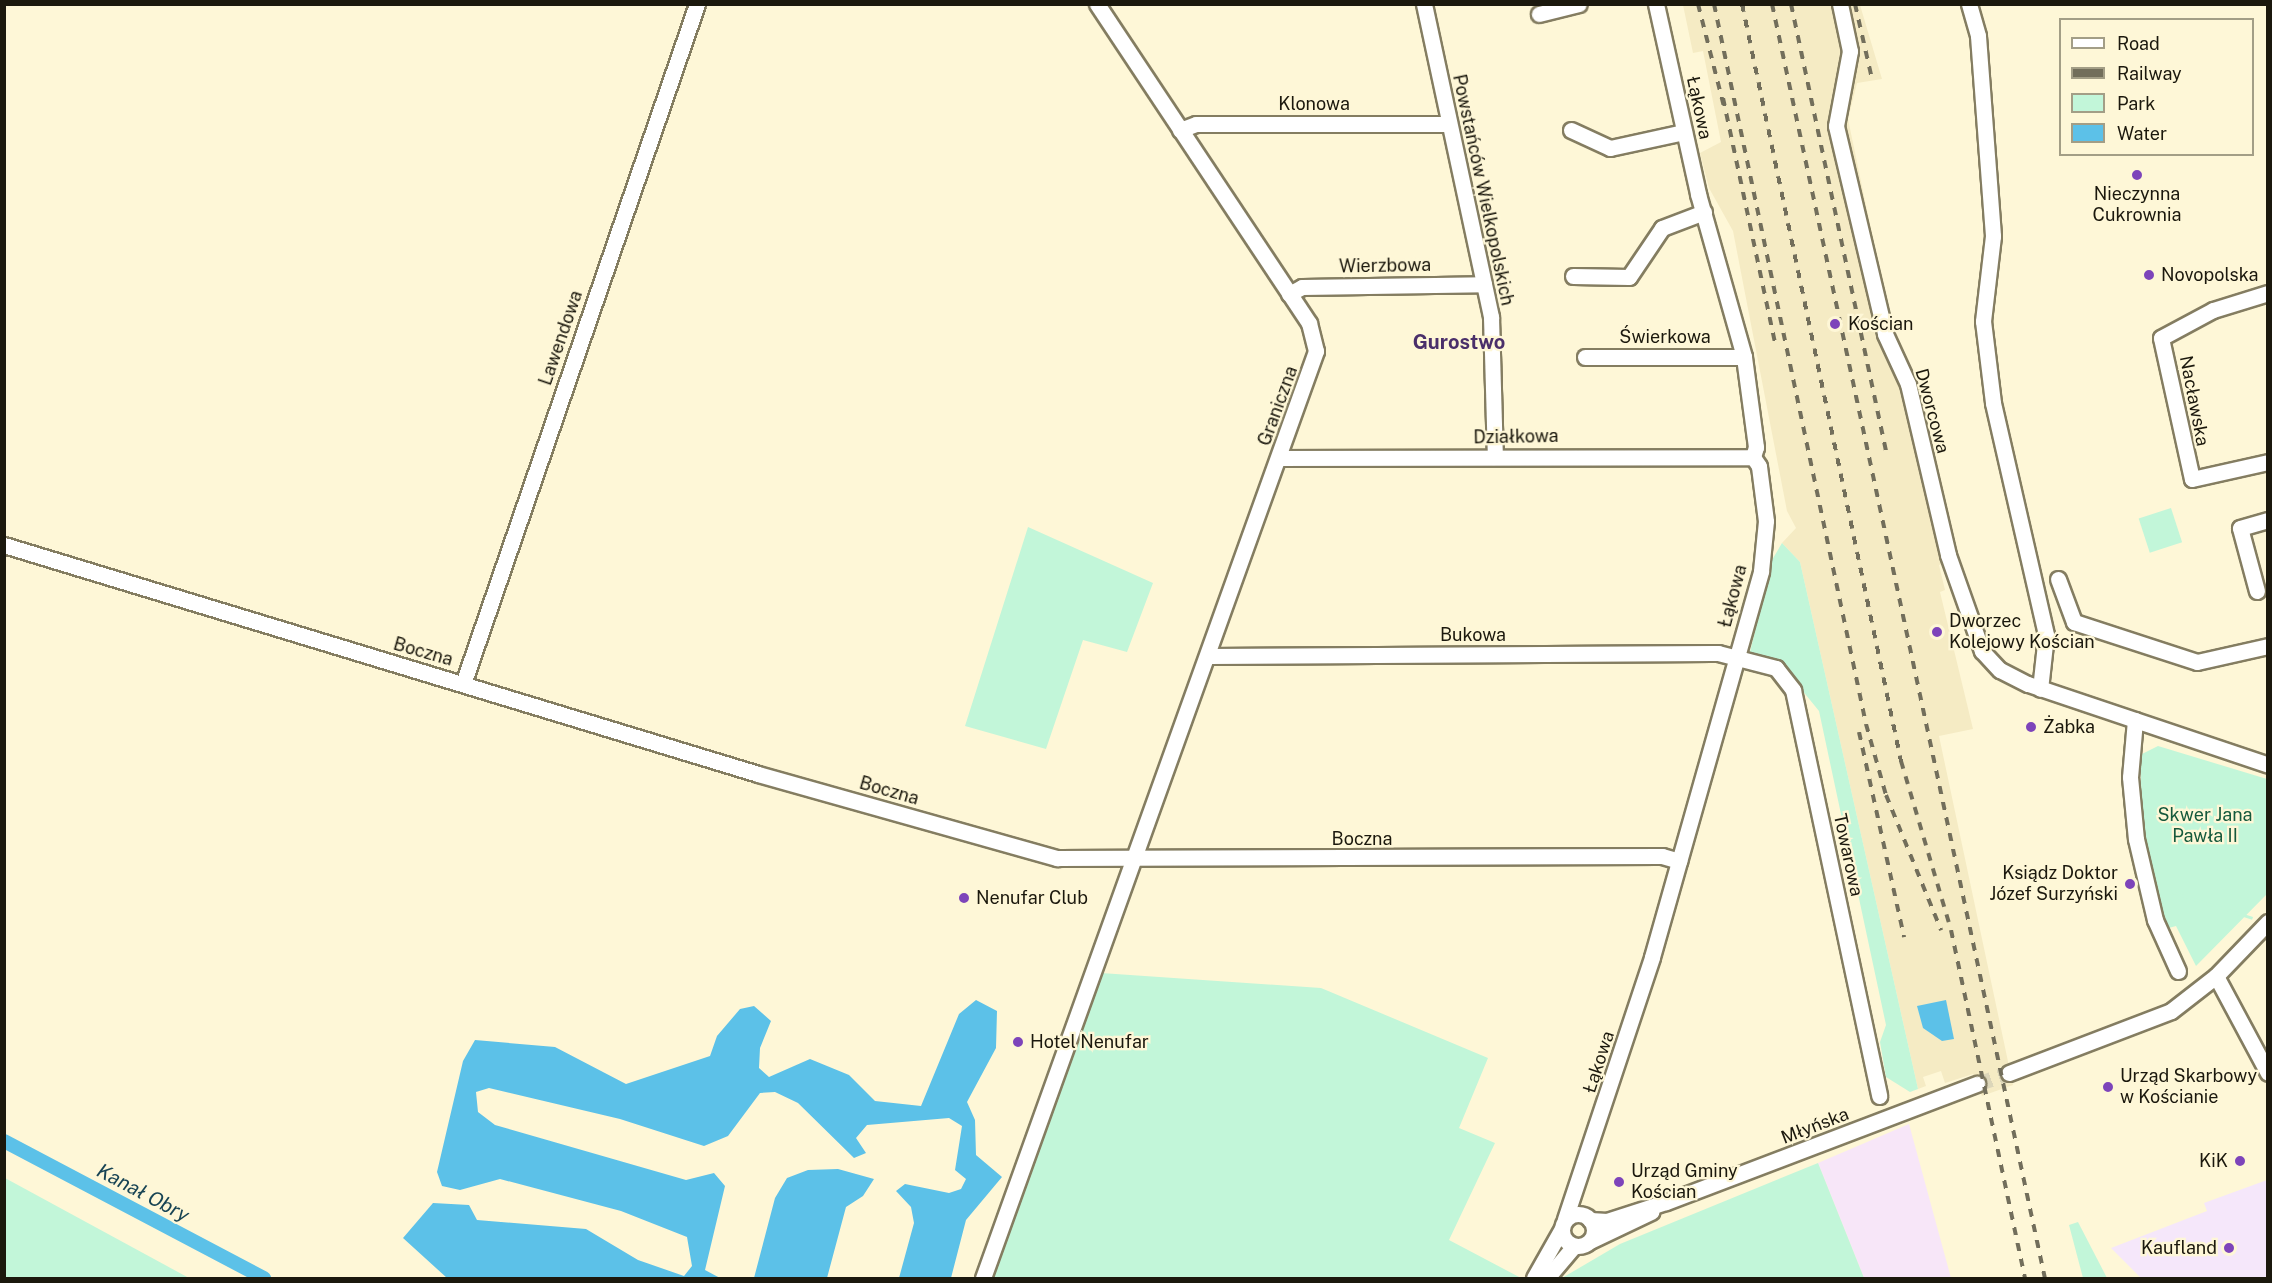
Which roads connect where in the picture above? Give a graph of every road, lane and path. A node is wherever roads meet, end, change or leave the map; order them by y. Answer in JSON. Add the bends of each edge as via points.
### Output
{"nodes":[{"id":1,"x":697,"y":4,"type":"edge"},
{"id":2,"x":1097,"y":4,"type":"edge"},
{"id":3,"x":1424,"y":4,"type":"edge"},
{"id":4,"x":1579,"y":4,"type":"edge"},
{"id":5,"x":1656,"y":4,"type":"edge"},
{"id":6,"x":1840,"y":4,"type":"edge"},
{"id":7,"x":1969,"y":4,"type":"edge"},
{"id":8,"x":1539,"y":14,"type":"dead end"},
{"id":9,"x":1449,"y":124,"type":"junction"},
{"id":10,"x":1180,"y":130,"type":"junction"},
{"id":11,"x":1571,"y":130,"type":"dead end"},
{"id":12,"x":1684,"y":132,"type":"junction"},
{"id":13,"x":1704,"y":212,"type":"junction"},
{"id":14,"x":1573,"y":276,"type":"dead end"},
{"id":15,"x":1484,"y":284,"type":"junction"},
{"id":16,"x":2268,"y":293,"type":"edge"},
{"id":17,"x":1289,"y":294,"type":"junction"},
{"id":18,"x":1586,"y":357,"type":"dead end"},
{"id":19,"x":1744,"y":357,"type":"junction"},
{"id":20,"x":1495,"y":457,"type":"junction"},
{"id":21,"x":1753,"y":457,"type":"junction"},
{"id":22,"x":1280,"y":458,"type":"junction"},
{"id":23,"x":2268,"y":462,"type":"edge"},
{"id":24,"x":2268,"y":520,"type":"edge"},
{"id":25,"x":4,"y":545,"type":"edge"},
{"id":26,"x":2058,"y":579,"type":"dead end"},
{"id":27,"x":2257,"y":591,"type":"dead end"},
{"id":28,"x":2268,"y":646,"type":"edge"},
{"id":29,"x":1209,"y":656,"type":"junction"},
{"id":30,"x":1737,"y":657,"type":"junction"},
{"id":31,"x":463,"y":684,"type":"junction"},
{"id":32,"x":2040,"y":688,"type":"junction"},
{"id":33,"x":2135,"y":720,"type":"junction"},
{"id":34,"x":2268,"y":765,"type":"edge"},
{"id":35,"x":1135,"y":860,"type":"junction"},
{"id":36,"x":1679,"y":861,"type":"junction"},
{"id":37,"x":2268,"y":922,"type":"edge"},
{"id":38,"x":2178,"y":971,"type":"dead end"},
{"id":39,"x":2216,"y":976,"type":"junction"},
{"id":40,"x":2009,"y":1073,"type":"tunnel mouth"},
{"id":41,"x":2268,"y":1073,"type":"edge"},
{"id":42,"x":1977,"y":1084,"type":"tunnel mouth"},
{"id":43,"x":1879,"y":1096,"type":"dead end"},
{"id":44,"x":1578,"y":1190,"type":"junction"},
{"id":45,"x":1666,"y":1202,"type":"junction"},
{"id":46,"x":1588,"y":1218,"type":"junction"},
{"id":47,"x":1563,"y":1224,"type":"junction"},
{"id":48,"x":1590,"y":1241,"type":"junction"},
{"id":49,"x":1574,"y":1246,"type":"junction"},
{"id":50,"x":983,"y":1278,"type":"edge"},
{"id":51,"x":1534,"y":1278,"type":"edge"},
{"id":52,"x":1547,"y":1278,"type":"edge"}],
"edges":[{"from":1,"to":31,"type":"street","name":"Lawendowa"},
{"from":2,"to":10,"type":"street","name":"Graniczna"},
{"from":3,"to":9,"type":"street","name":"Powstańców Wielkopolskich"},
{"from":4,"to":8,"type":"street"},
{"from":5,"to":12,"type":"street","name":"Łąkowa"},
{"from":6,"to":32,"type":"street","name":"Dworcowa","via":[[1850,51],[1836,126],[1885,334],[1908,384],[1948,555],[1982,651],[2007,675]]},
{"from":7,"to":32,"type":"street","via":[[1978,36],[1993,236],[1983,321],[1993,403],[2046,635]]},
{"from":9,"to":10,"type":"street","name":"Klonowa","via":[[1196,124]]},
{"from":9,"to":15,"type":"street","name":"Powstańców Wielkopolskich"},
{"from":10,"to":17,"type":"street","name":"Graniczna"},
{"from":11,"to":12,"type":"street","via":[[1603,148]]},
{"from":12,"to":13,"type":"street","name":"Łąkowa"},
{"from":13,"to":14,"type":"street","via":[[1662,228],[1629,277]]},
{"from":13,"to":19,"type":"street","name":"Łąkowa"},
{"from":15,"to":17,"type":"street","name":"Wierzbowa","via":[[1302,287]]},
{"from":15,"to":20,"type":"street","name":"Powstańców Wielkopolskich","via":[[1494,354]]},
{"from":16,"to":23,"type":"street","name":"Nacławska","via":[[2161,338],[2192,479]]},
{"from":17,"to":22,"type":"street","name":"Graniczna","via":[[1309,323],[1316,351]]},
{"from":18,"to":19,"type":"street","name":"Świerkowa"},
{"from":19,"to":21,"type":"street","name":"Łąkowa","via":[[1756,447]]},
{"from":20,"to":21,"type":"street","name":"Działkowa"},
{"from":20,"to":22,"type":"street","name":"Działkowa"},
{"from":21,"to":30,"type":"street","name":"Łąkowa","via":[[1765,508],[1765,550]]},
{"from":22,"to":29,"type":"street","name":"Graniczna"},
{"from":24,"to":27,"type":"street","via":[[2240,528]]},
{"from":25,"to":31,"type":"street","name":"Boczna"},
{"from":26,"to":28,"type":"street","via":[[2074,622],[2197,662]]},
{"from":29,"to":30,"type":"street","name":"Bukowa"},
{"from":29,"to":35,"type":"street","name":"Graniczna"},
{"from":30,"to":36,"type":"street","name":"Łąkowa"},
{"from":30,"to":43,"type":"street","name":"Towarowa","via":[[1776,668],[1793,690]]},
{"from":31,"to":35,"type":"street","name":"Boczna","via":[[1016,848],[1057,858]]},
{"from":32,"to":33,"type":"street","name":"Dworcowa"},
{"from":33,"to":34,"type":"street","name":"Dworcowa"},
{"from":33,"to":38,"type":"street","via":[[2130,777],[2136,839],[2154,920]]},
{"from":35,"to":36,"type":"street","name":"Boczna","via":[[1662,856]]},
{"from":35,"to":50,"type":"street","name":"Graniczna"},
{"from":36,"to":44,"type":"street","name":"Łąkowa"},
{"from":37,"to":39,"type":"street"},
{"from":39,"to":40,"type":"street","via":[[2164,1014]]},
{"from":39,"to":41,"type":"street"},
{"from":42,"to":45,"type":"street","name":"Młyńska"},
{"from":44,"to":46,"type":"street"},
{"from":44,"to":47,"type":"street","name":"Łąkowa"},
{"from":45,"to":46,"type":"street","name":"Młyńska","via":[[1607,1221]]},
{"from":45,"to":48,"type":"street","name":"Młyńska","via":[[1629,1226]]},
{"from":46,"to":47,"type":"street","name":"Młyńska"},
{"from":46,"to":48,"type":"street"},
{"from":47,"to":49,"type":"street"},
{"from":47,"to":51,"type":"street","name":"Łąkowa"},
{"from":48,"to":49,"type":"street","name":"Młyńska"},
{"from":49,"to":52,"type":"street"}]}
